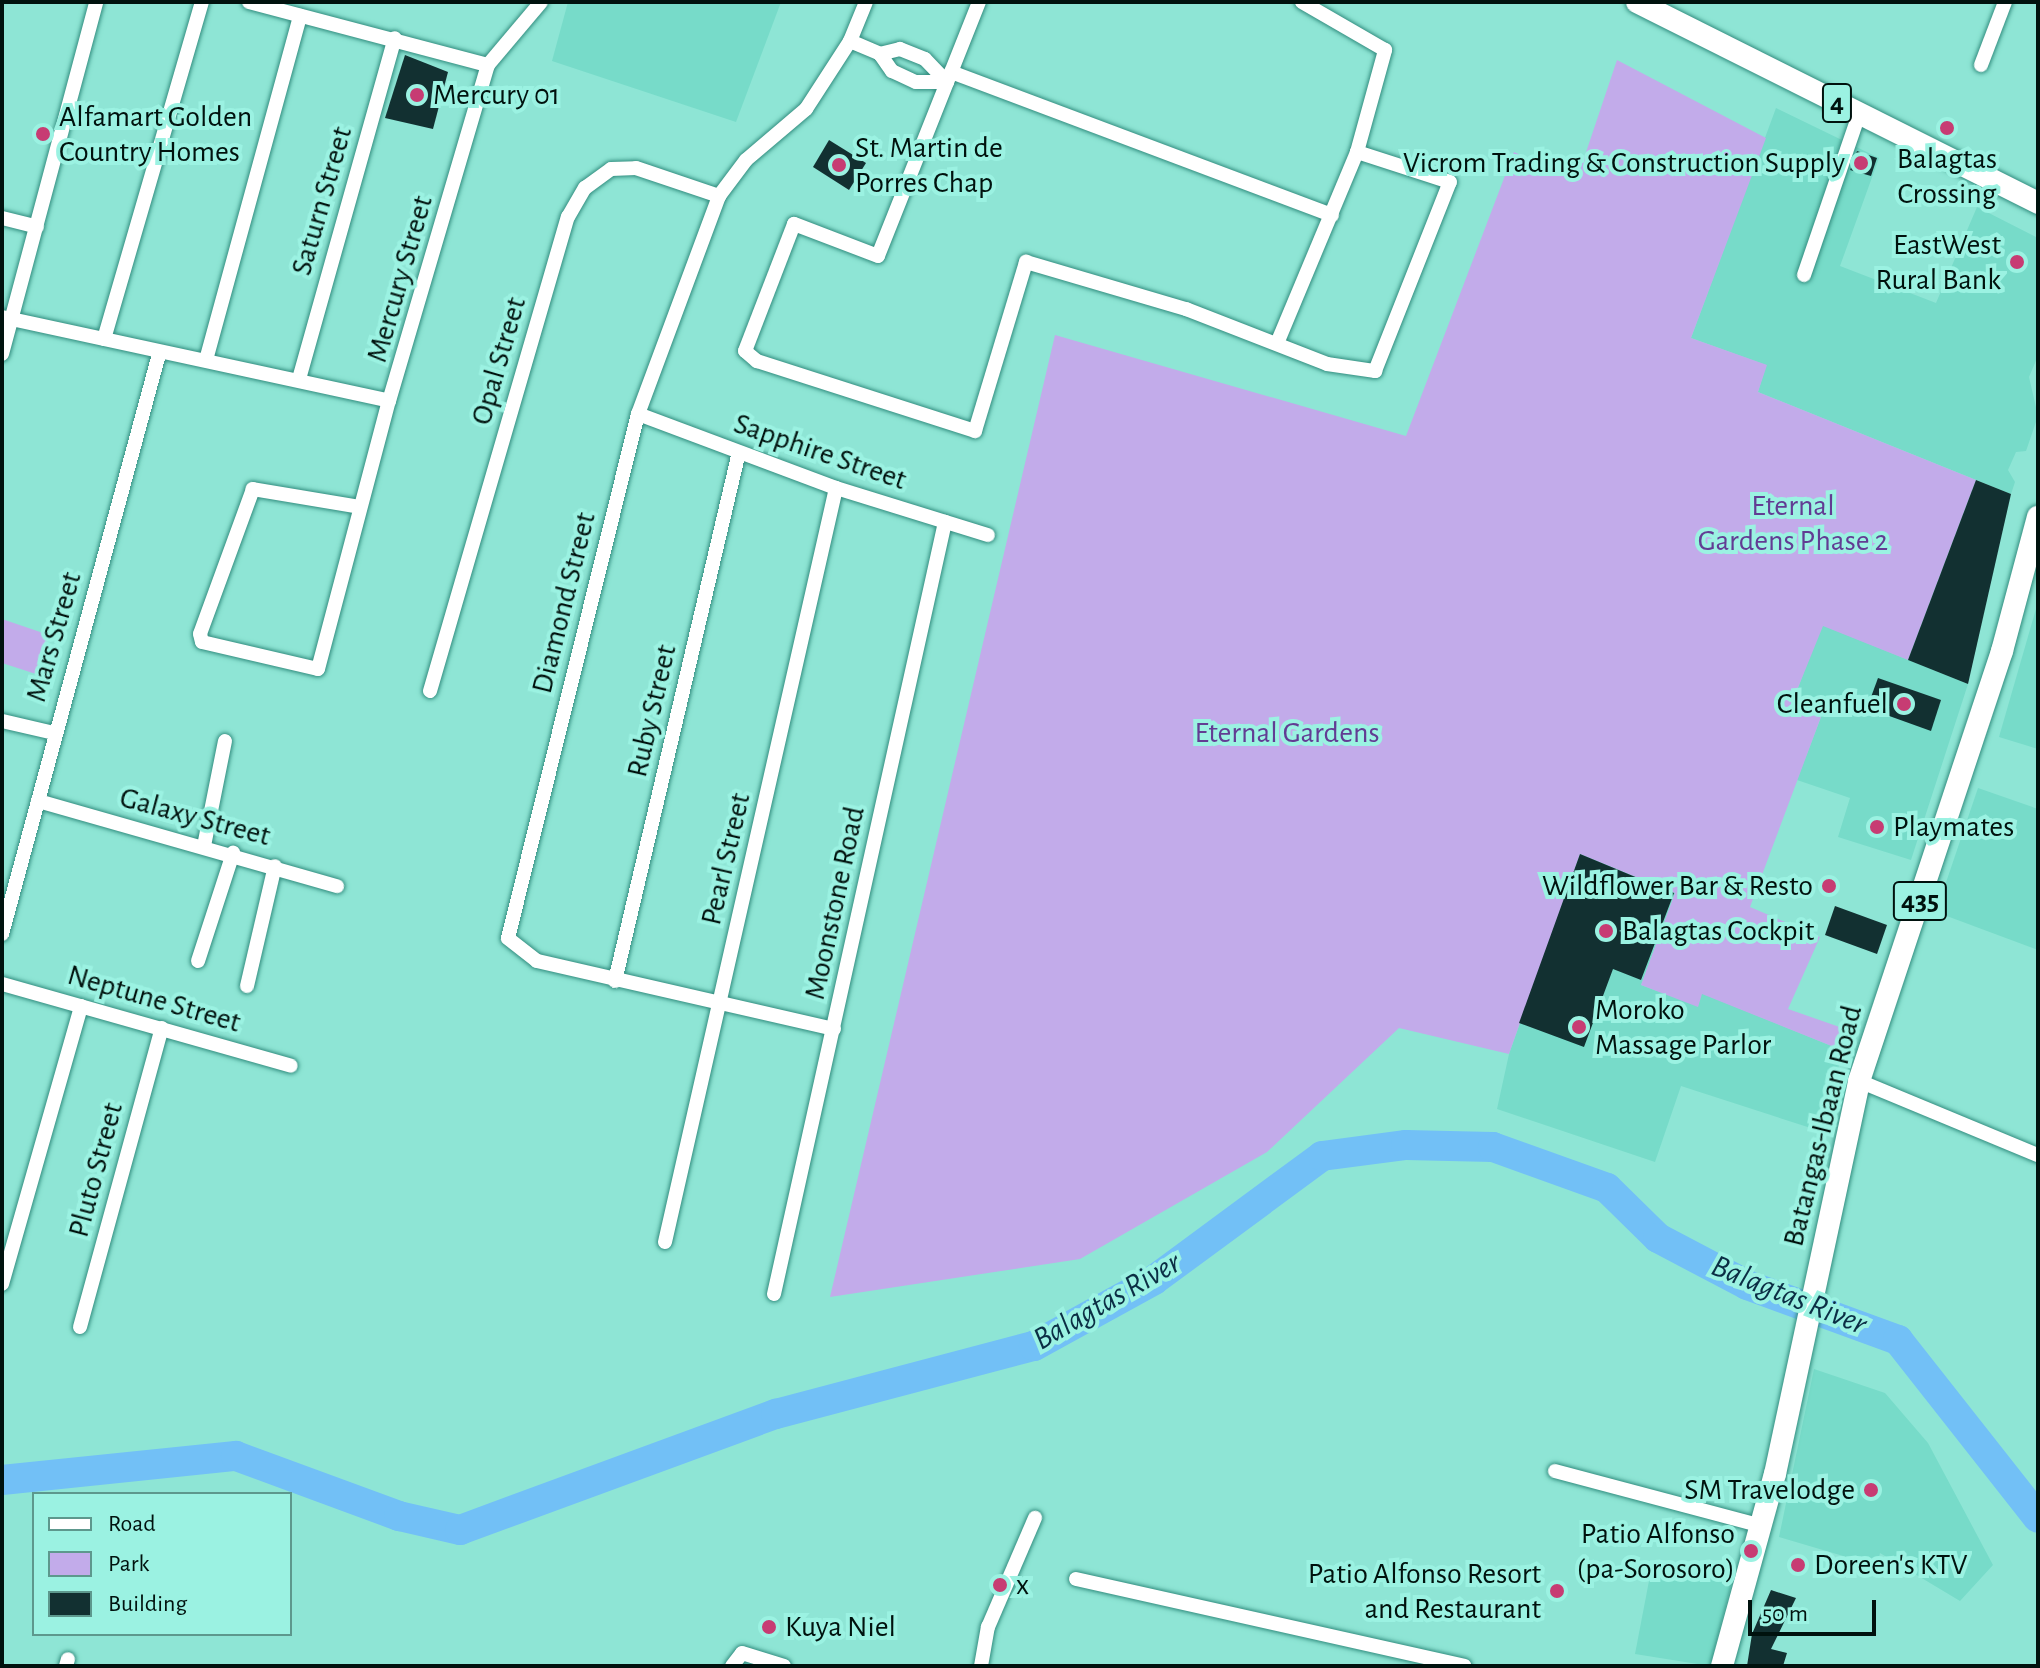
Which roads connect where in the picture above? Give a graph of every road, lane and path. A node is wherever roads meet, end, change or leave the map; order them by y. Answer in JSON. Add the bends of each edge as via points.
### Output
{"nodes":[{"id":1,"x":96,"y":2,"type":"edge"},
{"id":2,"x":202,"y":2,"type":"edge"},
{"id":3,"x":249,"y":2,"type":"edge"},
{"id":4,"x":541,"y":2,"type":"edge"},
{"id":5,"x":866,"y":2,"type":"edge"},
{"id":6,"x":979,"y":2,"type":"edge"},
{"id":7,"x":1302,"y":2,"type":"edge"},
{"id":8,"x":1637,"y":2,"type":"edge"},
{"id":9,"x":2005,"y":2,"type":"edge"},
{"id":10,"x":300,"y":16,"type":"junction"},
{"id":11,"x":395,"y":38,"type":"junction"},
{"id":12,"x":850,"y":41,"type":"junction"},
{"id":13,"x":880,"y":54,"type":"junction"},
{"id":14,"x":488,"y":65,"type":"junction"},
{"id":15,"x":1981,"y":65,"type":"dead end"},
{"id":16,"x":949,"y":77,"type":"junction"},
{"id":17,"x":1859,"y":114,"type":"junction"},
{"id":18,"x":1357,"y":152,"type":"junction"},
{"id":19,"x":719,"y":196,"type":"junction"},
{"id":20,"x":2038,"y":203,"type":"edge"},
{"id":21,"x":1332,"y":215,"type":"junction"},
{"id":22,"x":2,"y":218,"type":"edge"},
{"id":23,"x":37,"y":227,"type":"junction"},
{"id":24,"x":1804,"y":275,"type":"dead end"},
{"id":25,"x":7,"y":318,"type":"edge"},
{"id":26,"x":104,"y":339,"type":"junction"},
{"id":27,"x":1278,"y":341,"type":"junction"},
{"id":28,"x":2,"y":354,"type":"edge"},
{"id":29,"x":159,"y":354,"type":"junction"},
{"id":30,"x":206,"y":360,"type":"junction"},
{"id":31,"x":299,"y":379,"type":"junction"},
{"id":32,"x":389,"y":401,"type":"junction"},
{"id":33,"x":638,"y":414,"type":"junction"},
{"id":34,"x":739,"y":452,"type":"junction"},
{"id":35,"x":836,"y":488,"type":"junction"},
{"id":36,"x":360,"y":507,"type":"junction"},
{"id":37,"x":2038,"y":517,"type":"edge"},
{"id":38,"x":945,"y":522,"type":"junction"},
{"id":39,"x":988,"y":535,"type":"dead end"},
{"id":40,"x":430,"y":691,"type":"dead end"},
{"id":41,"x":2,"y":721,"type":"edge"},
{"id":42,"x":54,"y":733,"type":"junction"},
{"id":43,"x":225,"y":741,"type":"dead end"},
{"id":44,"x":38,"y":801,"type":"junction"},
{"id":45,"x":204,"y":846,"type":"junction"},
{"id":46,"x":233,"y":853,"type":"junction"},
{"id":47,"x":275,"y":866,"type":"junction"},
{"id":48,"x":337,"y":886,"type":"dead end"},
{"id":49,"x":2,"y":934,"type":"edge"},
{"id":50,"x":198,"y":961,"type":"dead end"},
{"id":51,"x":615,"y":981,"type":"junction"},
{"id":52,"x":2,"y":984,"type":"edge"},
{"id":53,"x":247,"y":986,"type":"dead end"},
{"id":54,"x":720,"y":1003,"type":"junction"},
{"id":55,"x":81,"y":1006,"type":"junction"},
{"id":56,"x":162,"y":1028,"type":"junction"},
{"id":57,"x":834,"y":1029,"type":"junction"},
{"id":58,"x":291,"y":1066,"type":"dead end"},
{"id":59,"x":1859,"y":1081,"type":"junction"},
{"id":60,"x":2038,"y":1155,"type":"edge"},
{"id":61,"x":665,"y":1242,"type":"dead end"},
{"id":62,"x":2,"y":1284,"type":"edge"},
{"id":63,"x":774,"y":1294,"type":"dead end"},
{"id":64,"x":80,"y":1327,"type":"dead end"},
{"id":65,"x":1555,"y":1471,"type":"dead end"},
{"id":66,"x":1035,"y":1518,"type":"dead end"},
{"id":67,"x":1761,"y":1526,"type":"junction"},
{"id":68,"x":1076,"y":1579,"type":"dead end"},
{"id":69,"x":732,"y":1666,"type":"edge"},
{"id":70,"x":784,"y":1666,"type":"edge"},
{"id":71,"x":981,"y":1666,"type":"edge"},
{"id":72,"x":1464,"y":1666,"type":"edge"},
{"id":73,"x":1722,"y":1666,"type":"edge"}],
"edges":[{"from":1,"to":23,"type":"street"},
{"from":2,"to":26,"type":"street"},
{"from":3,"to":10,"type":"street"},
{"from":4,"to":14,"type":"street","name":"Mercury Street"},
{"from":5,"to":12,"type":"street","name":"Diamond Street"},
{"from":6,"to":16,"type":"street"},
{"from":7,"to":18,"type":"street","via":[[1385,50]]},
{"from":8,"to":17,"type":"main road","number":"4"},
{"from":9,"to":15,"type":"street"},
{"from":10,"to":11,"type":"street"},
{"from":10,"to":30,"type":"street"},
{"from":11,"to":14,"type":"street"},
{"from":11,"to":31,"type":"street","name":"Saturn Street"},
{"from":12,"to":13,"type":"street"},
{"from":12,"to":19,"type":"street","name":"Diamond Street","via":[[806,109],[746,160]]},
{"from":13,"to":16,"type":"street","via":[[900,49]]},
{"from":13,"to":16,"type":"street","via":[[892,71],[916,82]]},
{"from":14,"to":32,"type":"street","name":"Mercury Street"},
{"from":16,"to":21,"type":"street"},
{"from":16,"to":27,"type":"street","via":[[878,256],[794,224],[745,351],[971,432],[979,425],[1026,262]]},
{"from":17,"to":20,"type":"main road","number":"4"},
{"from":17,"to":24,"type":"street"},
{"from":18,"to":21,"type":"street"},
{"from":18,"to":27,"type":"street","via":[[1450,182],[1375,371],[1327,364]]},
{"from":19,"to":33,"type":"street","name":"Diamond Street"},
{"from":19,"to":40,"type":"street","name":"Opal Street","via":[[636,168],[611,169],[585,188],[568,217]]},
{"from":21,"to":27,"type":"street"},
{"from":22,"to":23,"type":"street"},
{"from":23,"to":25,"type":"street"},
{"from":25,"to":26,"type":"street","name":"Mercury Street"},
{"from":25,"to":28,"type":"street"},
{"from":26,"to":29,"type":"street","name":"Mercury Street"},
{"from":29,"to":30,"type":"street","name":"Mercury Street"},
{"from":29,"to":42,"type":"street","name":"Mars Street"},
{"from":30,"to":31,"type":"street","name":"Mercury Street"},
{"from":31,"to":32,"type":"street","name":"Mercury Street"},
{"from":32,"to":36,"type":"street"},
{"from":33,"to":34,"type":"street","name":"Sapphire Street"},
{"from":33,"to":51,"type":"street","name":"Diamond Street","via":[[508,938],[537,961]]},
{"from":34,"to":35,"type":"street","name":"Sapphire Street"},
{"from":34,"to":51,"type":"street","name":"Ruby Street"},
{"from":35,"to":38,"type":"street","name":"Sapphire Street"},
{"from":35,"to":54,"type":"street","name":"Pearl Street"},
{"from":36,"to":36,"type":"street","via":[[253,489],[204,620],[202,642],[318,669]]},
{"from":37,"to":59,"type":"main road","name":"Batangas-Ibaan Road","number":"435","via":[[1992,681]]},
{"from":38,"to":39,"type":"street","name":"Sapphire Street"},
{"from":38,"to":57,"type":"street","name":"Moonstone Road"},
{"from":41,"to":42,"type":"street"},
{"from":42,"to":44,"type":"street","name":"Mars Street"},
{"from":43,"to":45,"type":"street"},
{"from":44,"to":45,"type":"street","name":"Galaxy Street"},
{"from":44,"to":49,"type":"street","name":"Mars Street"},
{"from":45,"to":46,"type":"street","name":"Galaxy Street"},
{"from":46,"to":47,"type":"street","name":"Galaxy Street"},
{"from":46,"to":50,"type":"street"},
{"from":47,"to":48,"type":"street","name":"Galaxy Street"},
{"from":47,"to":53,"type":"street"},
{"from":51,"to":54,"type":"street","name":"Diamond Street"},
{"from":52,"to":55,"type":"street","name":"Neptune Street"},
{"from":54,"to":57,"type":"street","name":"Diamond Street"},
{"from":54,"to":61,"type":"street","name":"Pearl Street"},
{"from":55,"to":56,"type":"street","name":"Neptune Street"},
{"from":55,"to":62,"type":"street"},
{"from":56,"to":58,"type":"street","name":"Neptune Street"},
{"from":56,"to":64,"type":"street","name":"Pluto Street"},
{"from":57,"to":63,"type":"street","name":"Moonstone Road"},
{"from":59,"to":60,"type":"street"},
{"from":59,"to":67,"type":"main road","name":"Batangas-Ibaan Road","number":"435"},
{"from":65,"to":67,"type":"street"},
{"from":66,"to":71,"type":"street","via":[[988,1627]]},
{"from":67,"to":73,"type":"main road","name":"Batangas-Ibaan Road","number":"435"},
{"from":68,"to":72,"type":"street"},
{"from":69,"to":70,"type":"street","via":[[742,1653]]}]}
